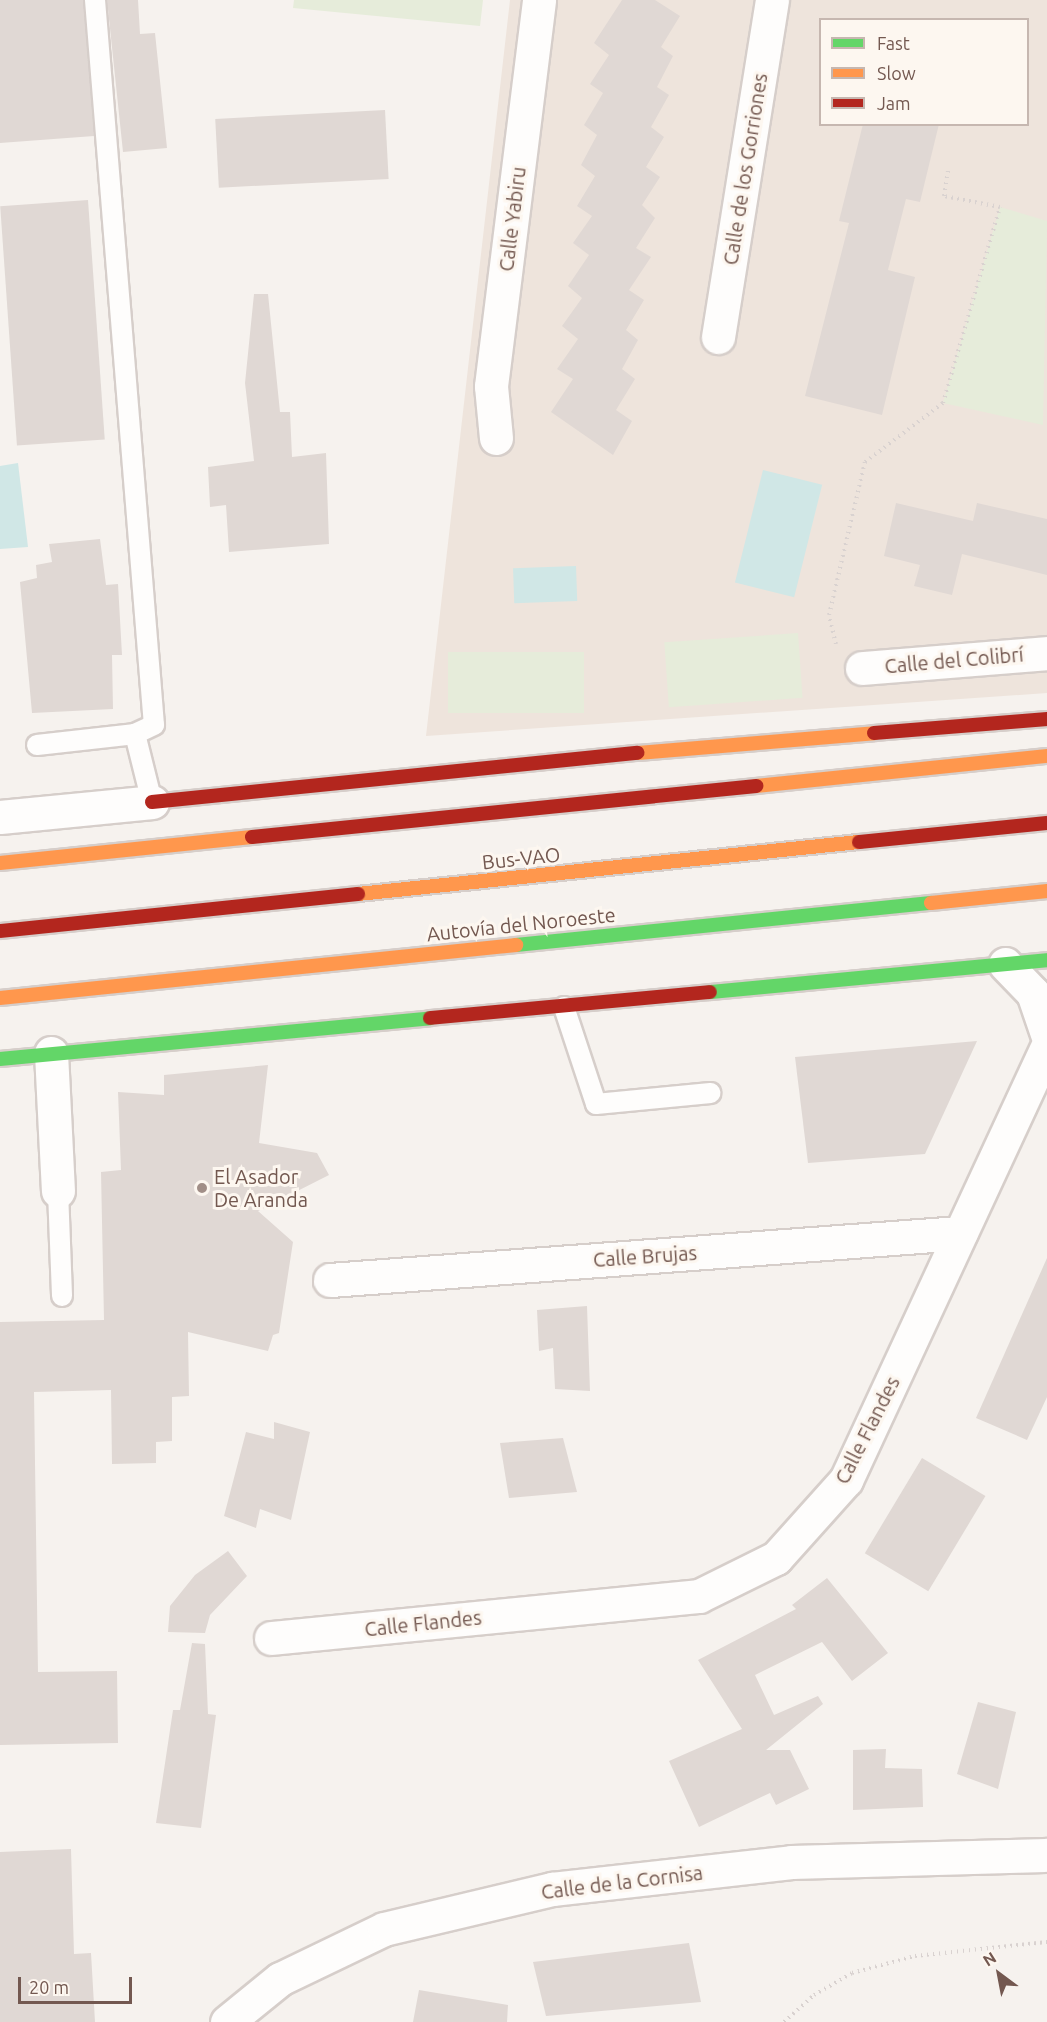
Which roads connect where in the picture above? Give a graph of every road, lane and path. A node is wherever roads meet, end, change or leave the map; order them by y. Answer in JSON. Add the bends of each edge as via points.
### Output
{"nodes":[{"id":1,"x":95,"y":0,"type":"edge"},
{"id":2,"x":540,"y":0,"type":"edge"},
{"id":3,"x":772,"y":0,"type":"edge"},
{"id":4,"x":948,"y":170,"type":"dead end"},
{"id":5,"x":718,"y":338,"type":"dead end"},
{"id":6,"x":496,"y":438,"type":"dead end"},
{"id":7,"x":1047,"y":653,"type":"edge"},
{"id":8,"x":862,"y":668,"type":"joint"},
{"id":9,"x":1047,"y":718,"type":"edge"},
{"id":10,"x":135,"y":734,"type":"junction"},
{"id":11,"x":37,"y":745,"type":"dead end"},
{"id":12,"x":1047,"y":756,"type":"edge"},
{"id":13,"x":152,"y":802,"type":"junction"},
{"id":14,"x":0,"y":817,"type":"edge"},
{"id":15,"x":1047,"y":823,"type":"edge"},
{"id":16,"x":0,"y":863,"type":"edge"},
{"id":17,"x":1047,"y":891,"type":"edge"},
{"id":18,"x":0,"y":931,"type":"edge"},
{"id":19,"x":1047,"y":960,"type":"edge"},
{"id":20,"x":1005,"y":964,"type":"junction"},
{"id":21,"x":0,"y":998,"type":"edge"},
{"id":22,"x":564,"y":1007,"type":"junction"},
{"id":23,"x":1047,"y":1034,"type":"edge"},
{"id":24,"x":1047,"y":1047,"type":"edge"},
{"id":25,"x":51,"y":1053,"type":"junction"},
{"id":26,"x":0,"y":1059,"type":"edge"},
{"id":27,"x":710,"y":1093,"type":"dead end"},
{"id":28,"x":58,"y":1191,"type":"joint"},
{"id":29,"x":960,"y":1233,"type":"junction"},
{"id":30,"x":330,"y":1280,"type":"dead end"},
{"id":31,"x":62,"y":1296,"type":"dead end"},
{"id":32,"x":270,"y":1638,"type":"dead end"},
{"id":33,"x":1047,"y":1855,"type":"edge"},
{"id":34,"x":1047,"y":1942,"type":"edge"},
{"id":35,"x":227,"y":2022,"type":"edge"},
{"id":36,"x":784,"y":2022,"type":"edge"}],
"edges":[{"from":1,"to":10,"type":"lane","via":[[154,725]]},
{"from":2,"to":6,"type":"street","name":"Calle Yabiru","via":[[491,386]]},
{"from":3,"to":5,"type":"street","name":"Calle de los Gorriones"},
{"from":4,"to":8,"type":"path","via":[[944,196],[1000,207],[943,403],[865,462],[828,615],[834,642]]},
{"from":7,"to":8,"type":"street","name":"Calle del Colibrí"},
{"from":9,"to":13,"type":"highway","via":[[508,764]]},
{"from":10,"to":11,"type":"lane"},
{"from":10,"to":13,"type":"lane"},
{"from":12,"to":16,"type":"highway"},
{"from":13,"to":14,"type":"street"},
{"from":15,"to":18,"type":"highway","name":"Bus-VAO"},
{"from":17,"to":21,"type":"highway","name":"Autovía del Noroeste"},
{"from":19,"to":20,"type":"highway"},
{"from":20,"to":22,"type":"highway"},
{"from":20,"to":23,"type":"street","via":[[1033,993]]},
{"from":22,"to":25,"type":"highway"},
{"from":22,"to":27,"type":"lane","via":[[596,1104]]},
{"from":24,"to":29,"type":"street","name":"Calle Flandes"},
{"from":25,"to":26,"type":"highway"},
{"from":25,"to":28,"type":"street"},
{"from":28,"to":31,"type":"lane"},
{"from":29,"to":30,"type":"street","name":"Calle Brujas"},
{"from":29,"to":32,"type":"street","name":"Calle Flandes","via":[[846,1480],[776,1558],[699,1596]]},
{"from":33,"to":35,"type":"street","name":"Calle de la Cornisa","via":[[791,1862],[552,1888],[384,1929],[280,1979]]},
{"from":34,"to":36,"type":"path","via":[[915,1956],[852,1972],[814,1995]]}]}
